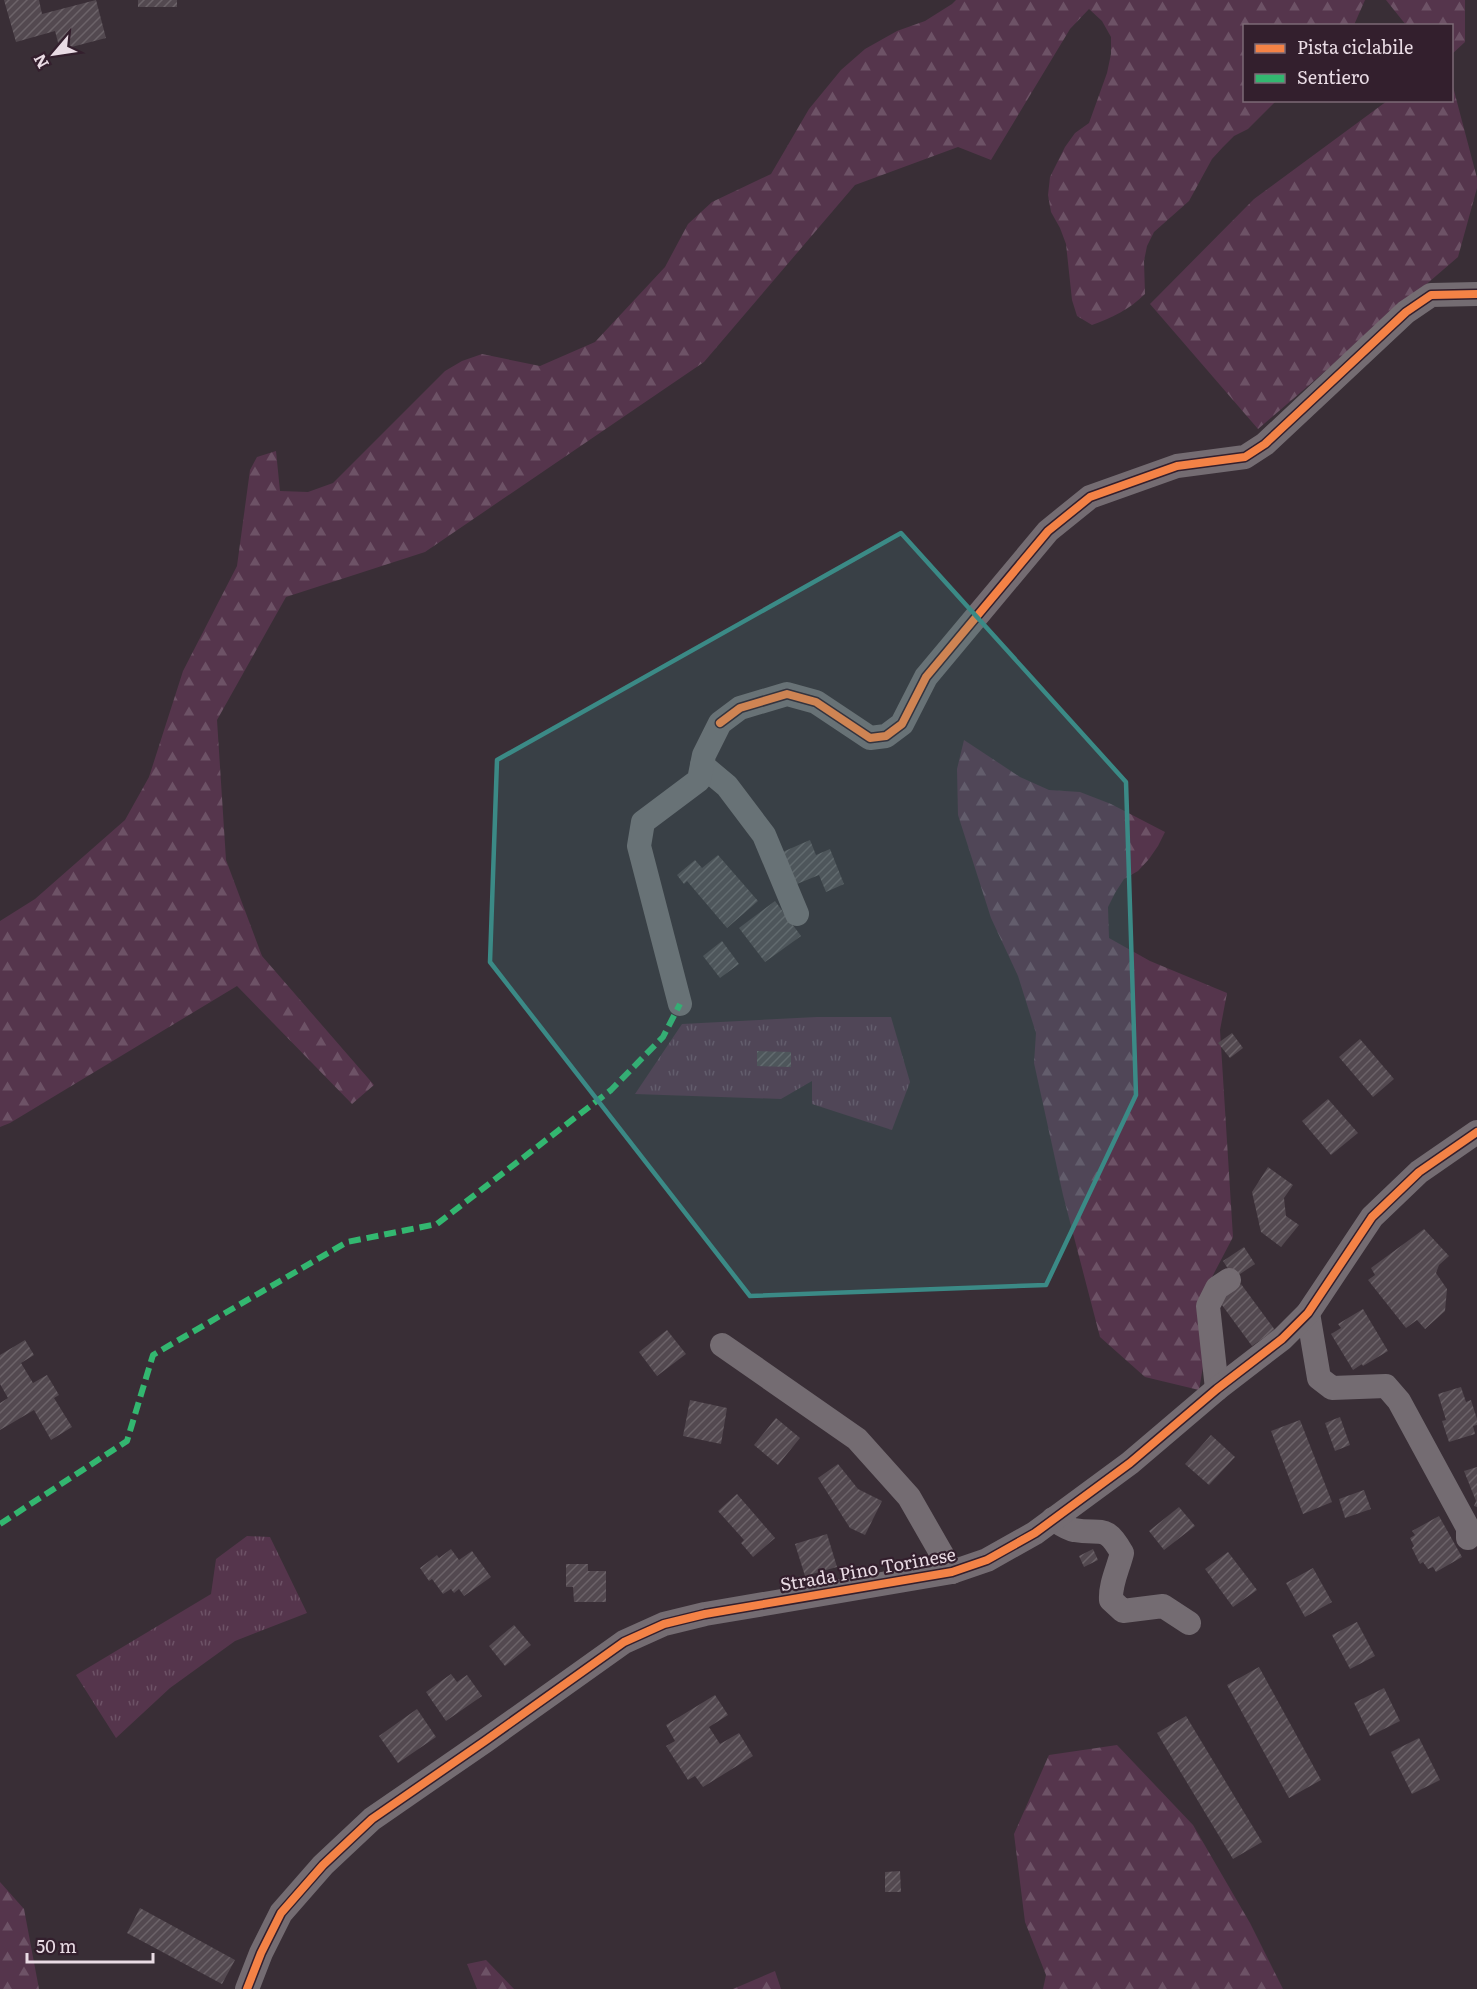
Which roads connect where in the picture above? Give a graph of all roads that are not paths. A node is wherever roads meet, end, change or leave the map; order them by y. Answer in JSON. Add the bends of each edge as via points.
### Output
{"nodes":[{"id":1,"x":1477,"y":294,"type":"edge"},
{"id":2,"x":702,"y":765,"type":"junction"},
{"id":3,"x":797,"y":914,"type":"dead end"},
{"id":4,"x":680,"y":1004,"type":"dead end"},
{"id":5,"x":1477,"y":1132,"type":"edge"},
{"id":6,"x":1229,"y":1280,"type":"dead end"},
{"id":7,"x":1308,"y":1313,"type":"junction"},
{"id":8,"x":722,"y":1345,"type":"dead end"},
{"id":9,"x":1217,"y":1389,"type":"junction"},
{"id":10,"x":1053,"y":1519,"type":"junction"},
{"id":11,"x":1468,"y":1538,"type":"dead end"},
{"id":12,"x":952,"y":1572,"type":"junction"},
{"id":13,"x":1189,"y":1623,"type":"dead end"},
{"id":14,"x":247,"y":1989,"type":"edge"}],
"edges":[{"from":1,"to":2,"type":"street","via":[[1431,295],[1406,312],[1265,444],[1245,457],[1177,466],[1090,497],[1048,531],[926,677],[902,724],[886,736],[870,738],[816,702],[787,694],[740,708],[720,723]]},
{"from":2,"to":3,"type":"street","via":[[727,786],[764,835]]},
{"from":2,"to":4,"type":"street","via":[[699,780],[643,822],[639,846]]},
{"from":5,"to":7,"type":"street","name":"Strada Pino Torinese","via":[[1419,1172],[1372,1217]]},
{"from":6,"to":9,"type":"street","via":[[1217,1288],[1208,1306]]},
{"from":7,"to":9,"type":"street","name":"Strada Pino Torinese","via":[[1282,1339]]},
{"from":7,"to":11,"type":"street","via":[[1319,1378],[1332,1388],[1386,1386],[1399,1401],[1468,1528]]},
{"from":8,"to":12,"type":"street","via":[[857,1439],[909,1497]]},
{"from":9,"to":10,"type":"street","name":"Strada Pino Torinese","via":[[1130,1463]]},
{"from":10,"to":12,"type":"street","name":"Strada Pino Torinese","via":[[987,1560]]},
{"from":10,"to":13,"type":"street","via":[[1073,1530],[1098,1530],[1113,1538],[1122,1553],[1110,1588],[1111,1600],[1123,1611],[1163,1606]]},
{"from":12,"to":14,"type":"street","name":"Strada Pino Torinese","via":[[705,1614],[664,1624],[624,1642],[372,1820],[323,1865],[281,1913]]}]}
